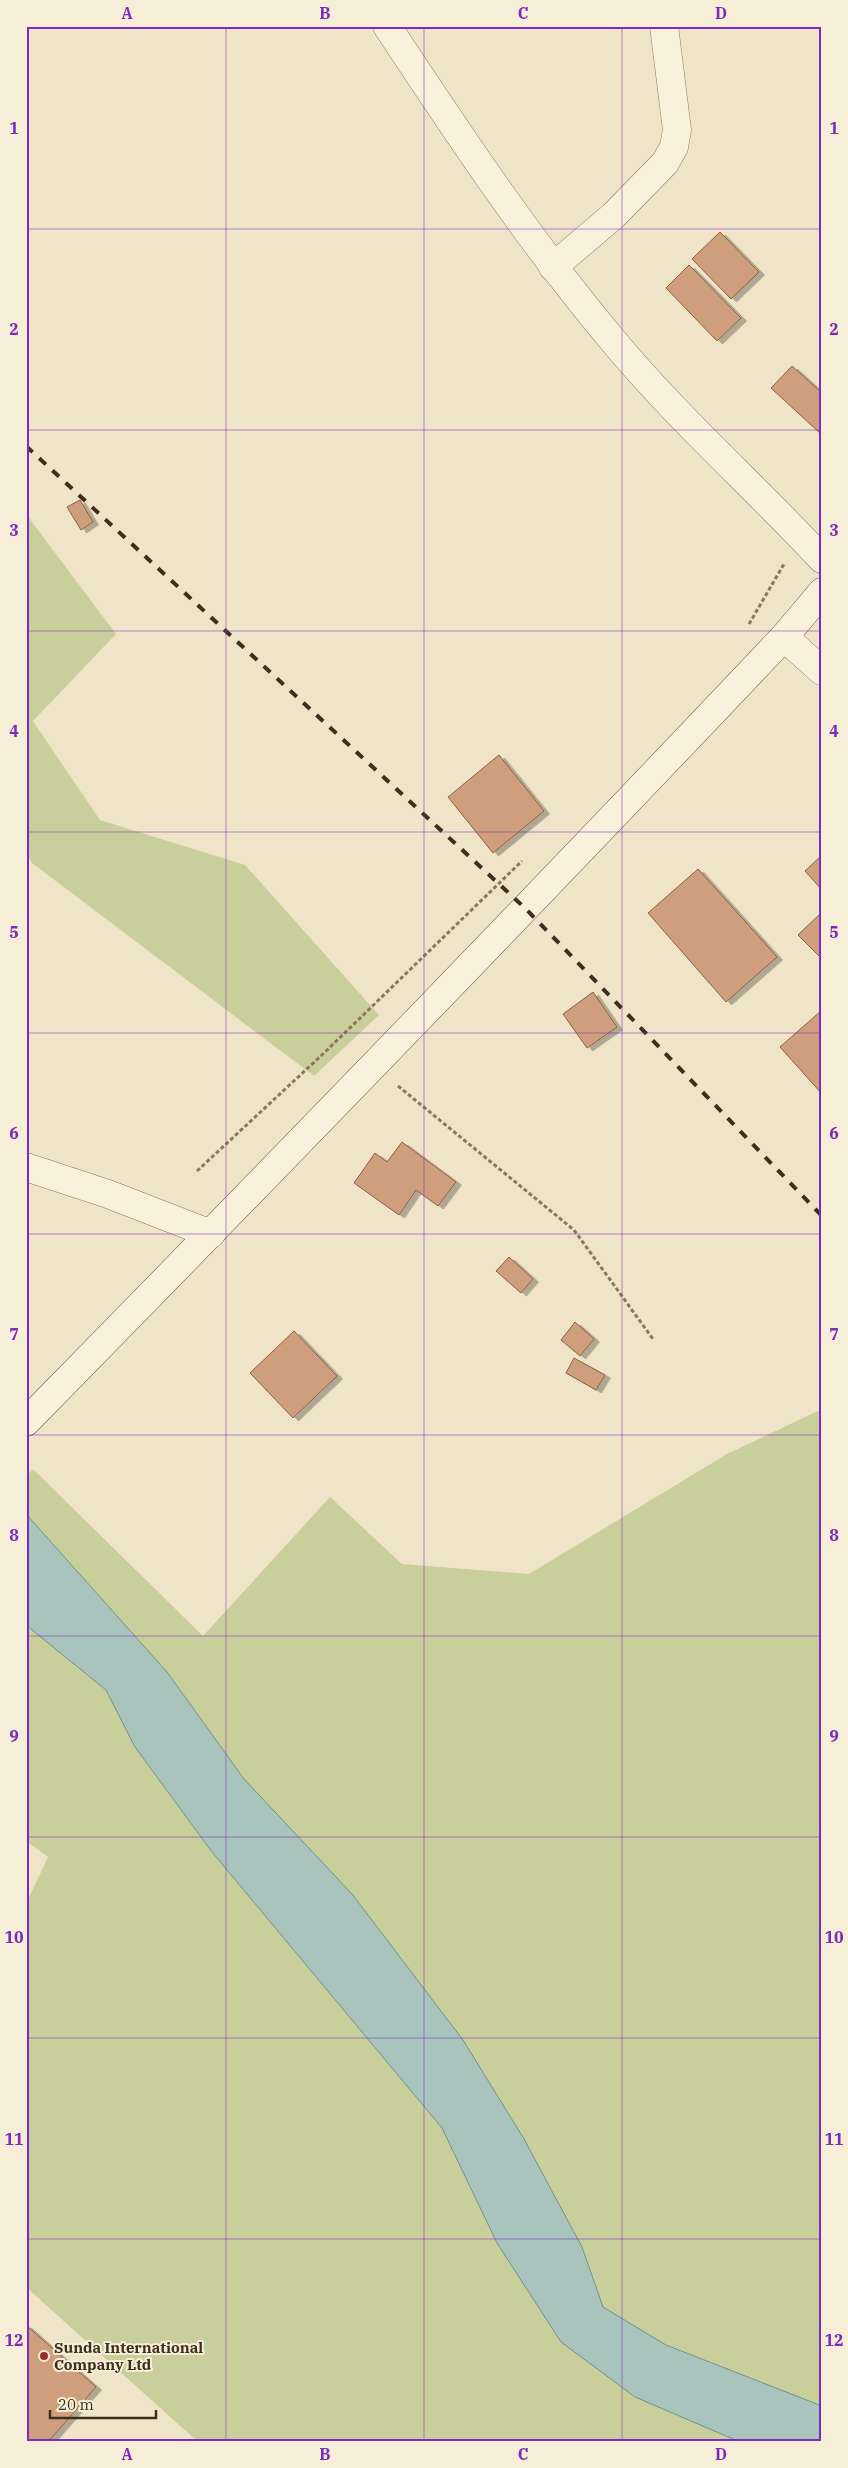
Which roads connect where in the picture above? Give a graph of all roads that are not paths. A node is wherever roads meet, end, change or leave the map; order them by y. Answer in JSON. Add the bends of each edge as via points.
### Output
{"nodes":[{"id":1,"x":387,"y":26,"type":"edge"},
{"id":2,"x":664,"y":26,"type":"edge"},
{"id":3,"x":554,"y":267,"type":"junction"},
{"id":4,"x":822,"y":559,"type":"edge"},
{"id":5,"x":822,"y":592,"type":"edge"},
{"id":6,"x":784,"y":637,"type":"junction"},
{"id":7,"x":822,"y":671,"type":"edge"},
{"id":8,"x":26,"y":1167,"type":"edge"},
{"id":9,"x":210,"y":1234,"type":"junction"},
{"id":10,"x":26,"y":1422,"type":"edge"}],
"edges":[{"from":1,"to":3,"type":"street"},
{"from":2,"to":3,"type":"street","via":[[678,130],[674,147],[665,163],[613,216]]},
{"from":3,"to":4,"type":"street","via":[[611,339]]},
{"from":5,"to":6,"type":"street"},
{"from":6,"to":7,"type":"street"},
{"from":6,"to":9,"type":"street","via":[[526,909]]},
{"from":8,"to":9,"type":"street","via":[[108,1194]]},
{"from":9,"to":10,"type":"street"}]}
